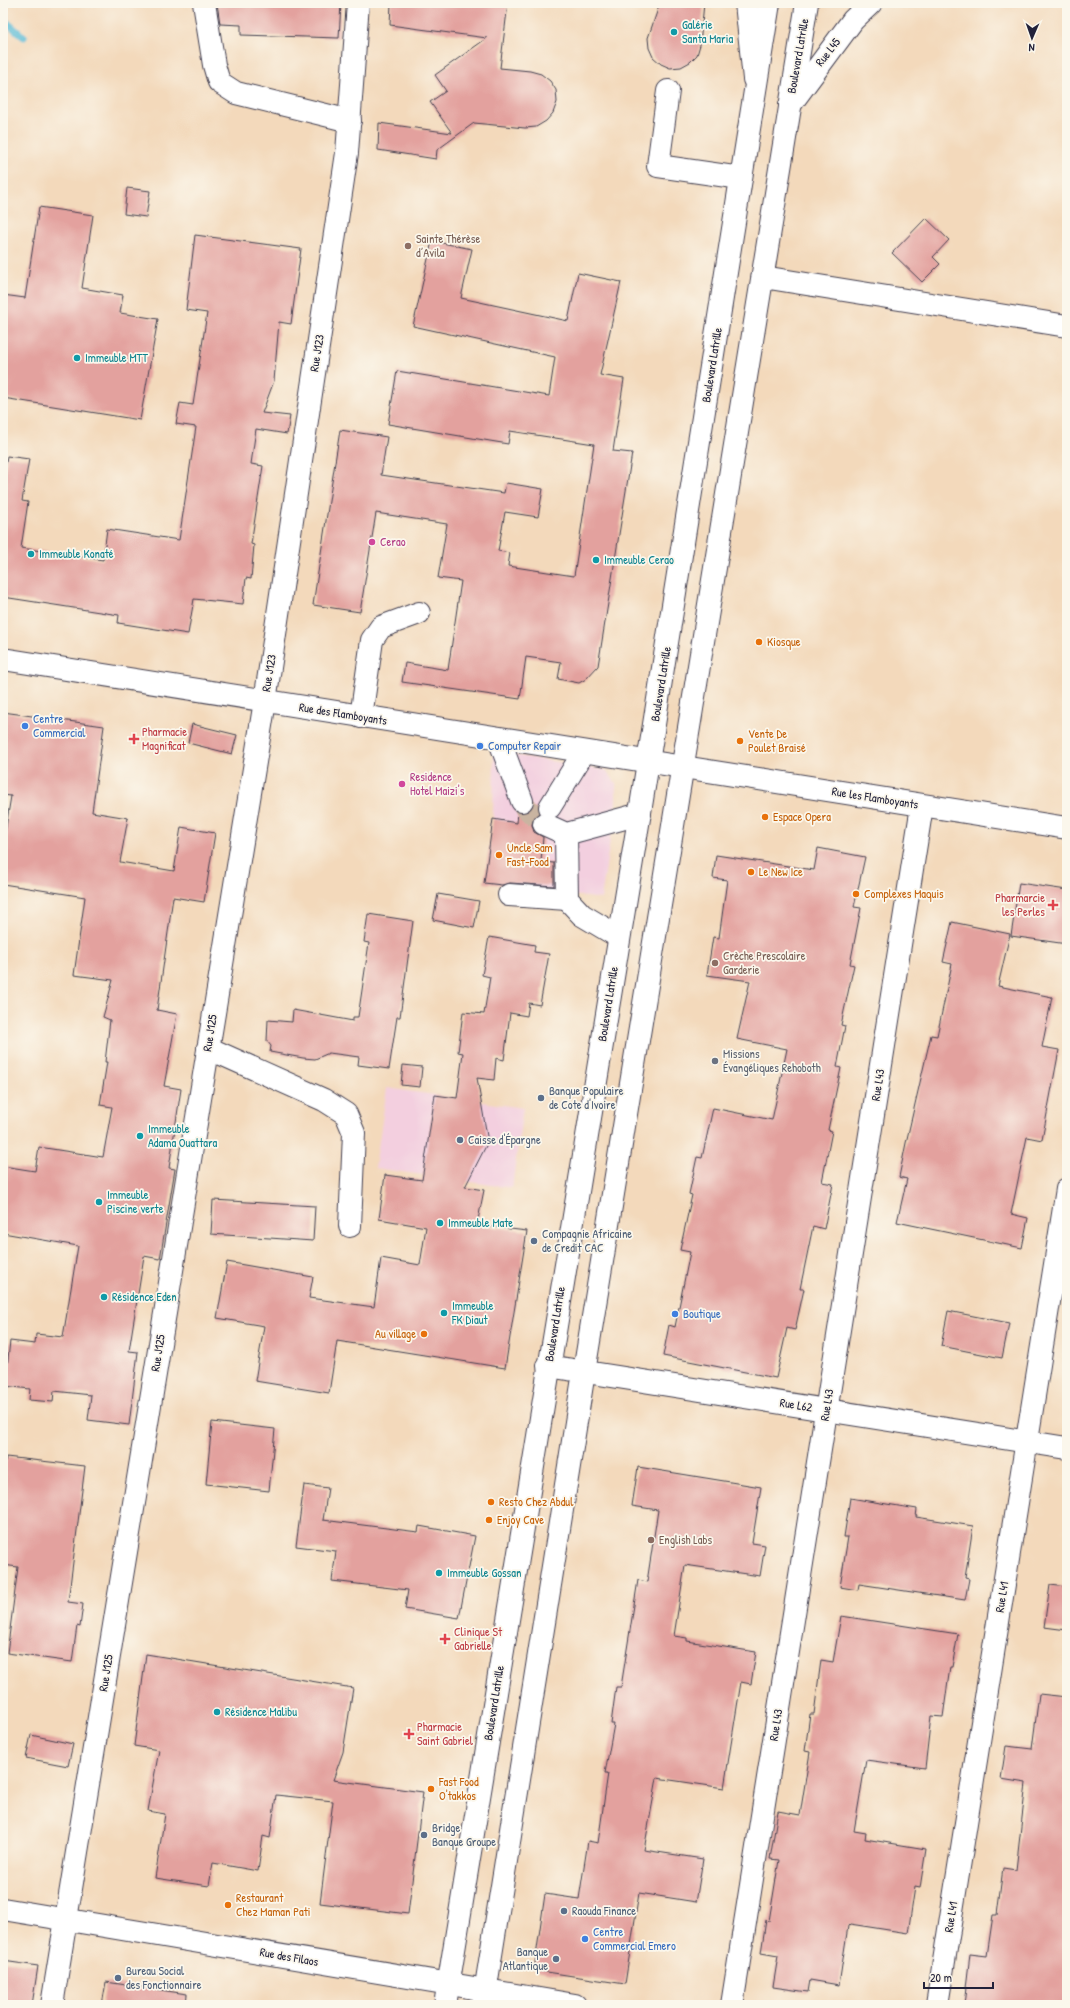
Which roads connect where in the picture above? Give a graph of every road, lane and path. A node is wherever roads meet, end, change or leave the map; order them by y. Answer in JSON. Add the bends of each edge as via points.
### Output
{"nodes":[{"id":1,"x":204,"y":3,"type":"edge"},
{"id":2,"x":358,"y":3,"type":"edge"},
{"id":3,"x":746,"y":3,"type":"edge"},
{"id":4,"x":769,"y":3,"type":"edge"},
{"id":5,"x":807,"y":3,"type":"edge"},
{"id":6,"x":871,"y":3,"type":"edge"},
{"id":7,"x":668,"y":91,"type":"dead end"},
{"id":8,"x":755,"y":93,"type":"junction"},
{"id":9,"x":790,"y":105,"type":"junction"},
{"id":10,"x":350,"y":121,"type":"junction"},
{"id":11,"x":741,"y":178,"type":"junction"},
{"id":12,"x":763,"y":277,"type":"junction"},
{"id":13,"x":1067,"y":326,"type":"edge"},
{"id":14,"x":419,"y":613,"type":"dead end"},
{"id":15,"x":3,"y":660,"type":"edge"},
{"id":16,"x":265,"y":701,"type":"junction"},
{"id":17,"x":361,"y":717,"type":"junction"},
{"id":18,"x":499,"y":739,"type":"junction"},
{"id":19,"x":584,"y":752,"type":"junction"},
{"id":20,"x":648,"y":762,"type":"junction"},
{"id":21,"x":682,"y":768,"type":"junction"},
{"id":22,"x":522,"y":801,"type":"tunnel mouth"},
{"id":23,"x":922,"y":806,"type":"junction"},
{"id":24,"x":640,"y":814,"type":"junction"},
{"id":25,"x":1067,"y":828,"type":"edge"},
{"id":26,"x":566,"y":834,"type":"junction"},
{"id":27,"x":509,"y":895,"type":"dead end"},
{"id":28,"x":567,"y":899,"type":"junction"},
{"id":29,"x":619,"y":937,"type":"junction"},
{"id":30,"x":208,"y":1048,"type":"junction"},
{"id":31,"x":1067,"y":1189,"type":"edge"},
{"id":32,"x":350,"y":1226,"type":"dead end"},
{"id":33,"x":548,"y":1366,"type":"junction"},
{"id":34,"x":584,"y":1372,"type":"junction"},
{"id":35,"x":826,"y":1410,"type":"junction"},
{"id":36,"x":1027,"y":1441,"type":"junction"},
{"id":37,"x":1067,"y":1448,"type":"edge"},
{"id":38,"x":3,"y":1909,"type":"edge"},
{"id":39,"x":66,"y":1920,"type":"junction"},
{"id":40,"x":446,"y":1995,"type":"edge"},
{"id":41,"x":484,"y":1998,"type":"edge"},
{"id":42,"x":52,"y":2005,"type":"edge"},
{"id":43,"x":575,"y":2005,"type":"edge"},
{"id":44,"x":732,"y":2005,"type":"edge"},
{"id":45,"x":938,"y":2005,"type":"edge"}],
"edges":[{"from":1,"to":10,"type":"street","via":[[219,82],[236,93]]},
{"from":2,"to":10,"type":"street","name":"Rue J123"},
{"from":3,"to":8,"type":"street"},
{"from":4,"to":8,"type":"street","name":"Boulevard Latrille"},
{"from":5,"to":9,"type":"street","name":"Boulevard Latrille"},
{"from":6,"to":9,"type":"street","name":"Rue L45","via":[[853,20]]},
{"from":7,"to":11,"type":"street","via":[[658,166]]},
{"from":8,"to":11,"type":"street","name":"Boulevard Latrille"},
{"from":9,"to":12,"type":"street","name":"Boulevard Latrille"},
{"from":10,"to":16,"type":"street","name":"Rue J123","via":[[348,153]]},
{"from":11,"to":20,"type":"street","name":"Boulevard Latrille"},
{"from":12,"to":13,"type":"street"},
{"from":12,"to":21,"type":"street","name":"Boulevard Latrille"},
{"from":14,"to":17,"type":"street","via":[[381,627],[372,640]]},
{"from":15,"to":16,"type":"street","name":"Rue des Flamboyants"},
{"from":16,"to":17,"type":"street","name":"Rue des Flamboyants"},
{"from":16,"to":30,"type":"street","name":"Rue J125"},
{"from":17,"to":18,"type":"street","name":"Rue des Flamboyants"},
{"from":18,"to":19,"type":"street","name":"Rue des Flamboyants"},
{"from":18,"to":22,"type":"street"},
{"from":19,"to":20,"type":"street","name":"Rue des Flamboyants"},
{"from":19,"to":26,"type":"street","via":[[547,816]]},
{"from":20,"to":21,"type":"street","name":"Rue des Flamboyants"},
{"from":20,"to":24,"type":"street","name":"Boulevard Latrille"},
{"from":21,"to":23,"type":"street","name":"Rue les Flamboyants"},
{"from":21,"to":34,"type":"street","name":"Boulevard Latrille"},
{"from":23,"to":25,"type":"street","name":"Rue les Flamboyants"},
{"from":23,"to":35,"type":"street","name":"Rue L43"},
{"from":24,"to":26,"type":"street"},
{"from":24,"to":29,"type":"street","name":"Boulevard Latrille"},
{"from":26,"to":28,"type":"street"},
{"from":27,"to":28,"type":"street"},
{"from":28,"to":29,"type":"street","via":[[582,915]]},
{"from":29,"to":33,"type":"street","name":"Boulevard Latrille"},
{"from":30,"to":32,"type":"street","via":[[324,1100],[346,1114],[354,1133]]},
{"from":30,"to":39,"type":"street","name":"Rue J125"},
{"from":31,"to":36,"type":"street","name":"Rue L41"},
{"from":33,"to":34,"type":"street","name":"Rue L62"},
{"from":33,"to":40,"type":"street","name":"Boulevard Latrille"},
{"from":34,"to":35,"type":"street","name":"Rue L62"},
{"from":34,"to":41,"type":"street","name":"Boulevard Latrille"},
{"from":35,"to":36,"type":"street","name":"Rue L62"},
{"from":35,"to":44,"type":"street","name":"Rue L43"},
{"from":36,"to":37,"type":"street","name":"Rue L62"},
{"from":36,"to":45,"type":"street","name":"Rue L41"},
{"from":38,"to":39,"type":"street","name":"Rue des Filaos"},
{"from":39,"to":40,"type":"street","name":"Rue des Filaos"},
{"from":39,"to":42,"type":"street","name":"Rue J125"},
{"from":40,"to":41,"type":"street","name":"Rue des Filaos"},
{"from":41,"to":43,"type":"street","name":"Rue des Filaos"}]}
